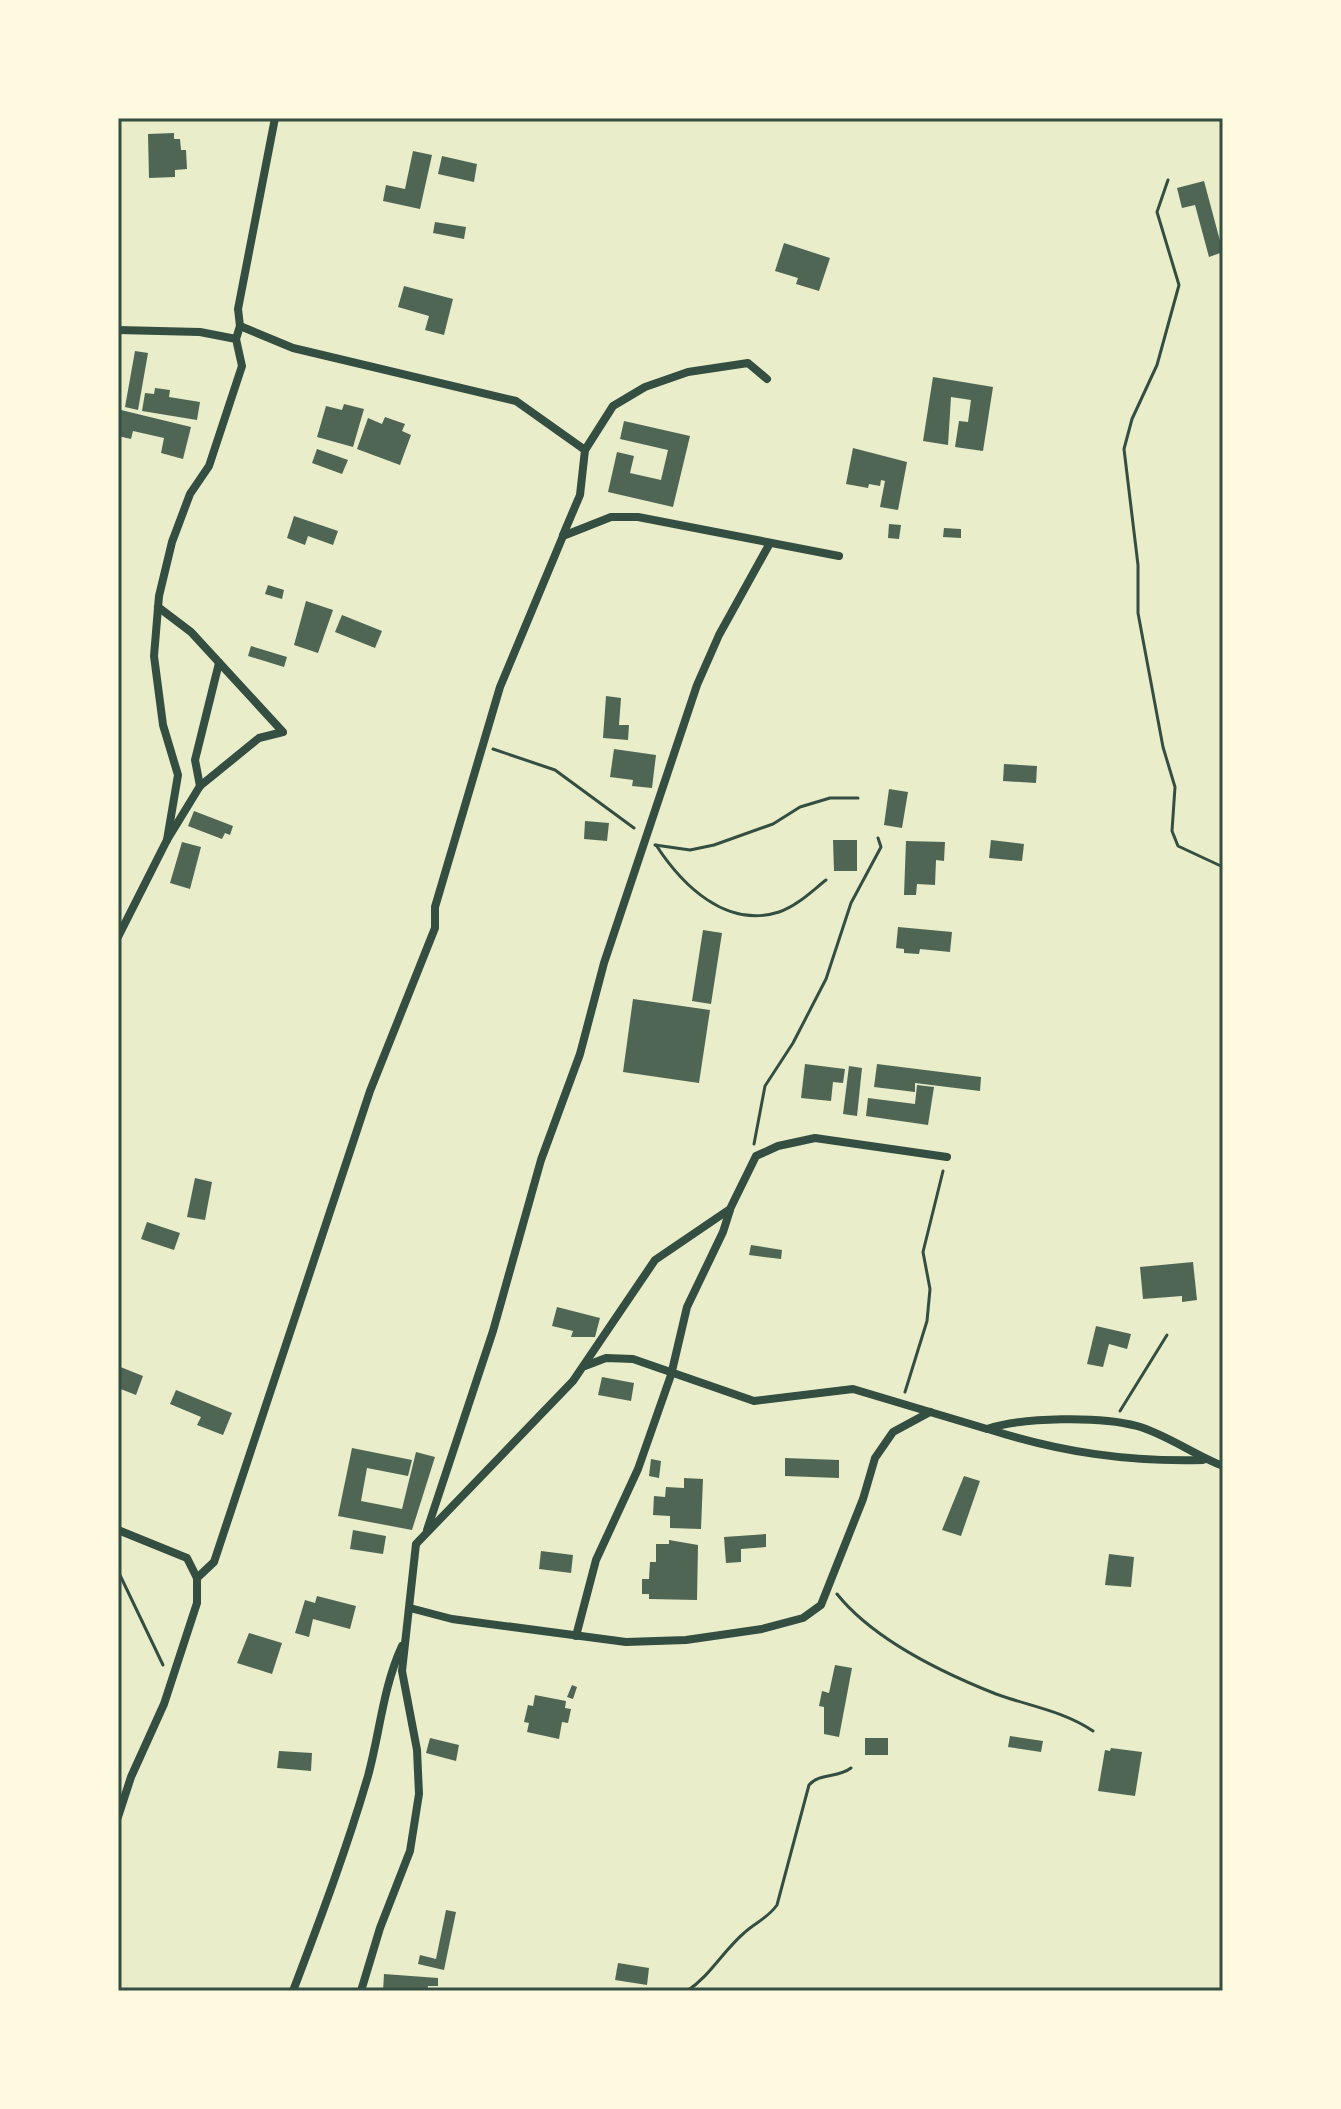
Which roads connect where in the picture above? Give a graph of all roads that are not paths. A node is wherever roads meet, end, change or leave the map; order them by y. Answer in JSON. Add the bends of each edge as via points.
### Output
{"nodes":[{"id":1,"x":275,"y":118,"type":"edge"},
{"id":2,"x":240,"y":326,"type":"junction"},
{"id":3,"x":118,"y":330,"type":"edge"},
{"id":4,"x":236,"y":339,"type":"junction"},
{"id":5,"x":767,"y":379,"type":"dead end"},
{"id":6,"x":585,"y":450,"type":"junction"},
{"id":7,"x":563,"y":536,"type":"junction"},
{"id":8,"x":770,"y":543,"type":"junction"},
{"id":9,"x":839,"y":556,"type":"dead end"},
{"id":10,"x":158,"y":607,"type":"junction"},
{"id":11,"x":219,"y":663,"type":"junction"},
{"id":12,"x":200,"y":786,"type":"junction"},
{"id":13,"x":167,"y":840,"type":"junction"},
{"id":14,"x":118,"y":937,"type":"edge"},
{"id":15,"x":947,"y":1157,"type":"road end"},
{"id":16,"x":730,"y":1209,"type":"junction"},
{"id":17,"x":584,"y":1367,"type":"junction"},
{"id":18,"x":671,"y":1375,"type":"junction"},
{"id":19,"x":930,"y":1412,"type":"junction"},
{"id":20,"x":987,"y":1429,"type":"junction"},
{"id":21,"x":1207,"y":1460,"type":"junction"},
{"id":22,"x":1223,"y":1466,"type":"edge"},
{"id":23,"x":118,"y":1530,"type":"edge"},
{"id":24,"x":427,"y":1530,"type":"junction"},
{"id":25,"x":197,"y":1578,"type":"junction"},
{"id":26,"x":410,"y":1608,"type":"junction"},
{"id":27,"x":576,"y":1636,"type":"junction"},
{"id":28,"x":406,"y":1637,"type":"junction"},
{"id":29,"x":118,"y":1817,"type":"edge"},
{"id":30,"x":293,"y":1991,"type":"edge"},
{"id":31,"x":361,"y":1991,"type":"edge"}],
"edges":[{"from":1,"to":2,"type":"street","via":[[238,309]]},
{"from":2,"to":4,"type":"street"},
{"from":2,"to":6,"type":"street","via":[[293,348],[516,401]]},
{"from":3,"to":4,"type":"street","via":[[200,332]]},
{"from":4,"to":10,"type":"street","via":[[242,366],[209,466],[190,494],[172,542]]},
{"from":5,"to":6,"type":"street","via":[[748,363],[688,372],[645,387],[613,406]]},
{"from":6,"to":7,"type":"street","via":[[580,495]]},
{"from":7,"to":8,"type":"street","via":[[611,517],[638,517]]},
{"from":7,"to":25,"type":"street","via":[[500,687],[435,907],[435,928],[370,1091],[214,1562]]},
{"from":8,"to":9,"type":"street"},
{"from":8,"to":24,"type":"street","via":[[697,685],[541,1160],[493,1331]]},
{"from":10,"to":11,"type":"street"},
{"from":10,"to":13,"type":"street","via":[[156,670],[163,725],[178,775]]},
{"from":11,"to":12,"type":"street","via":[[195,760]]},
{"from":11,"to":12,"type":"street","via":[[283,732],[259,738]]},
{"from":12,"to":13,"type":"street"},
{"from":13,"to":14,"type":"street"},
{"from":15,"to":16,"type":"street","via":[[815,1138],[778,1146],[756,1156]]},
{"from":16,"to":17,"type":"street","via":[[655,1260]]},
{"from":16,"to":18,"type":"street","via":[[687,1307]]},
{"from":17,"to":18,"type":"street","via":[[606,1358],[633,1359]]},
{"from":17,"to":24,"type":"street"},
{"from":18,"to":19,"type":"street","via":[[754,1401],[853,1389]]},
{"from":18,"to":27,"type":"street","via":[[638,1469],[596,1560]]},
{"from":19,"to":20,"type":"street"},
{"from":19,"to":27,"type":"street","via":[[893,1432],[875,1458],[821,1605],[803,1618],[762,1629],[671,1640]]},
{"from":20,"to":21,"type":"street","via":[[1077,1454],[1141,1461]]},
{"from":20,"to":21,"type":"street","via":[[1003,1424],[1140,1426]]},
{"from":21,"to":22,"type":"street"},
{"from":23,"to":25,"type":"street","via":[[187,1558]]},
{"from":24,"to":26,"type":"street","via":[[412,1561]]},
{"from":25,"to":29,"type":"street","via":[[197,1603]]},
{"from":26,"to":27,"type":"street"},
{"from":26,"to":28,"type":"street"},
{"from":28,"to":30,"type":"street","via":[[389,1676],[377,1745],[355,1820]]},
{"from":28,"to":31,"type":"street","via":[[402,1671],[417,1750],[419,1794],[410,1851]]}]}
